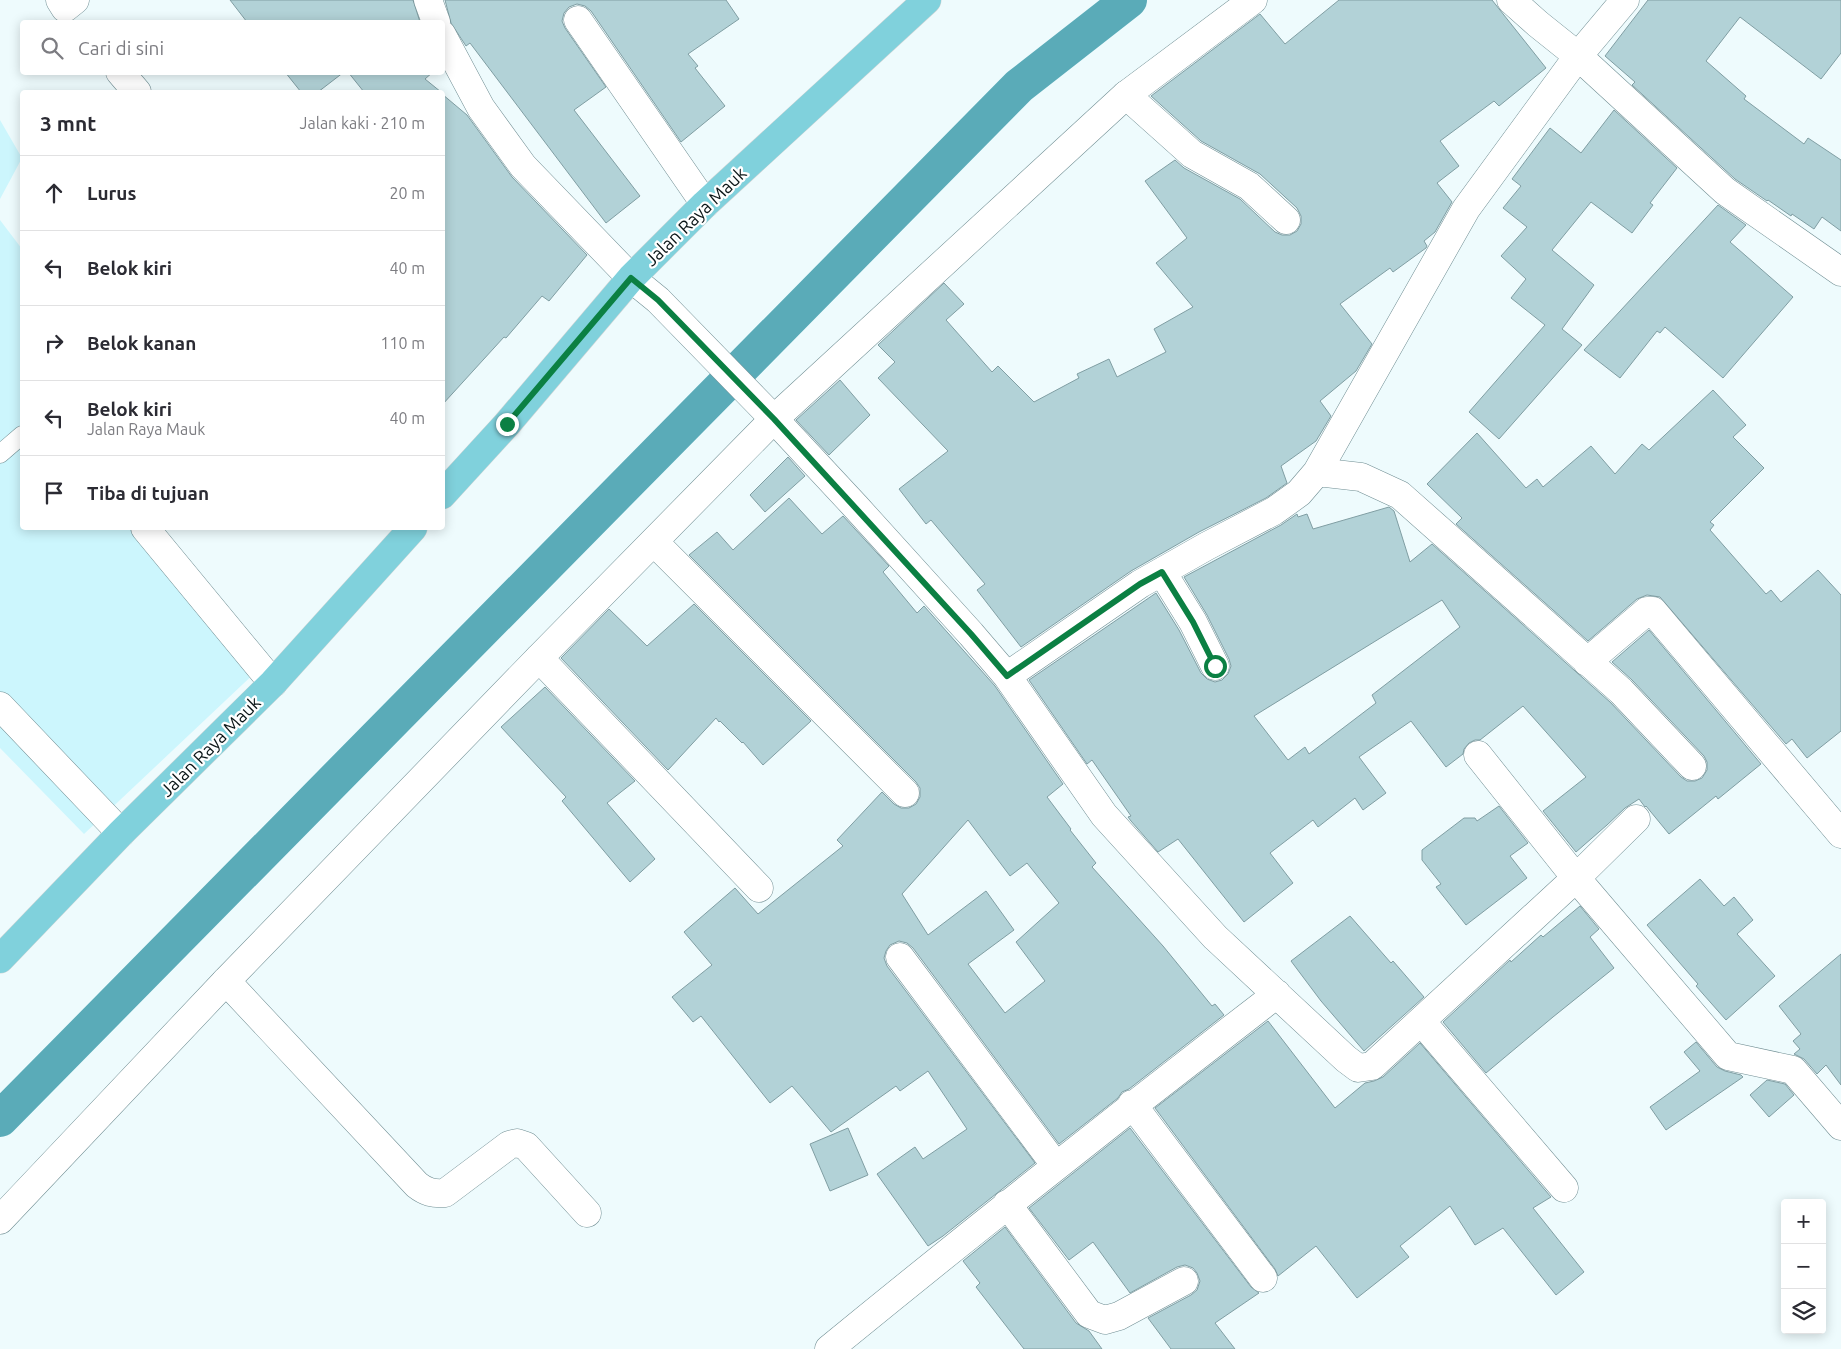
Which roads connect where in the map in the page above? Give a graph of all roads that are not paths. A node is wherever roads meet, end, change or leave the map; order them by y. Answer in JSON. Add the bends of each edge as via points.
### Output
{"nodes":[{"id":1,"x":428,"y":0,"type":"edge"},
{"id":2,"x":927,"y":0,"type":"edge"},
{"id":3,"x":1253,"y":0,"type":"edge"},
{"id":4,"x":1511,"y":0,"type":"edge"},
{"id":5,"x":1625,"y":0,"type":"edge"},
{"id":6,"x":435,"y":20,"type":"edge"},
{"id":7,"x":578,"y":20,"type":"dead end"},
{"id":8,"x":445,"y":42,"type":"edge"},
{"id":9,"x":1578,"y":56,"type":"junction"},
{"id":10,"x":123,"y":75,"type":"edge"},
{"id":11,"x":135,"y":90,"type":"edge"},
{"id":12,"x":1126,"y":95,"type":"junction"},
{"id":13,"x":705,"y":204,"type":"junction"},
{"id":14,"x":1286,"y":220,"type":"dead end"},
{"id":15,"x":1841,"y":272,"type":"edge"},
{"id":16,"x":631,"y":278,"type":"junction"},
{"id":17,"x":766,"y":411,"type":"junction"},
{"id":18,"x":20,"y":437,"type":"edge"},
{"id":19,"x":0,"y":454,"type":"edge"},
{"id":20,"x":1317,"y":472,"type":"junction"},
{"id":21,"x":445,"y":492,"type":"edge"},
{"id":22,"x":147,"y":530,"type":"edge"},
{"id":23,"x":411,"y":530,"type":"edge"},
{"id":24,"x":654,"y":542,"type":"junction"},
{"id":25,"x":1162,"y":572,"type":"junction"},
{"id":26,"x":540,"y":658,"type":"junction"},
{"id":27,"x":1587,"y":662,"type":"junction"},
{"id":28,"x":1215,"y":666,"type":"dead end"},
{"id":29,"x":1007,"y":676,"type":"junction"},
{"id":30,"x":273,"y":684,"type":"junction"},
{"id":31,"x":0,"y":706,"type":"edge"},
{"id":32,"x":1478,"y":755,"type":"dead end"},
{"id":33,"x":1692,"y":766,"type":"dead end"},
{"id":34,"x":905,"y":793,"type":"dead end"},
{"id":35,"x":1636,"y":819,"type":"dead end"},
{"id":36,"x":121,"y":833,"type":"junction"},
{"id":37,"x":1841,"y":834,"type":"edge"},
{"id":38,"x":1576,"y":878,"type":"junction"},
{"id":39,"x":759,"y":888,"type":"dead end"},
{"id":40,"x":900,"y":957,"type":"dead end"},
{"id":41,"x":0,"y":959,"type":"edge"},
{"id":42,"x":226,"y":982,"type":"junction"},
{"id":43,"x":1277,"y":994,"type":"junction"},
{"id":44,"x":1421,"y":1021,"type":"junction"},
{"id":45,"x":1132,"y":1104,"type":"junction"},
{"id":46,"x":1841,"y":1126,"type":"edge"},
{"id":47,"x":1056,"y":1166,"type":"junction"},
{"id":48,"x":1564,"y":1188,"type":"dead end"},
{"id":49,"x":1007,"y":1204,"type":"junction"},
{"id":50,"x":587,"y":1213,"type":"dead end"},
{"id":51,"x":0,"y":1220,"type":"edge"},
{"id":52,"x":1263,"y":1278,"type":"dead end"},
{"id":53,"x":1184,"y":1281,"type":"dead end"},
{"id":54,"x":830,"y":1349,"type":"edge"}],
"edges":[{"from":1,"to":6,"type":"street"},
{"from":2,"to":13,"type":"main road","name":"Jalan Raya Mauk"},
{"from":3,"to":12,"type":"street"},
{"from":4,"to":9,"type":"street"},
{"from":5,"to":9,"type":"street"},
{"from":7,"to":13,"type":"street"},
{"from":8,"to":16,"type":"street","via":[[481,108],[523,166]]},
{"from":9,"to":15,"type":"street","via":[[1725,191]]},
{"from":9,"to":20,"type":"street","via":[[1466,209]]},
{"from":10,"to":11,"type":"street"},
{"from":12,"to":14,"type":"street","via":[[1192,154],[1249,186]]},
{"from":12,"to":17,"type":"street"},
{"from":13,"to":16,"type":"main road","name":"Jalan Raya Mauk"},
{"from":16,"to":17,"type":"street","via":[[658,300]]},
{"from":16,"to":21,"type":"main road","name":"Jalan Raya Mauk"},
{"from":17,"to":24,"type":"street"},
{"from":17,"to":29,"type":"street"},
{"from":18,"to":19,"type":"lane"},
{"from":20,"to":25,"type":"street","via":[[1299,493],[1274,511]]},
{"from":20,"to":27,"type":"street","via":[[1361,477],[1400,495]]},
{"from":22,"to":30,"type":"street"},
{"from":23,"to":30,"type":"main road","name":"Jalan Raya Mauk"},
{"from":24,"to":26,"type":"street"},
{"from":24,"to":34,"type":"street"},
{"from":25,"to":28,"type":"street"},
{"from":25,"to":29,"type":"street"},
{"from":26,"to":39,"type":"street"},
{"from":26,"to":42,"type":"street"},
{"from":27,"to":33,"type":"street","via":[[1621,691]]},
{"from":27,"to":37,"type":"street","via":[[1647,611],[1653,611]]},
{"from":29,"to":43,"type":"street","via":[[1104,815],[1215,937]]},
{"from":30,"to":36,"type":"main road","name":"Jalan Raya Mauk"},
{"from":31,"to":36,"type":"street"},
{"from":32,"to":38,"type":"street"},
{"from":35,"to":38,"type":"street"},
{"from":36,"to":41,"type":"main road","name":"Jalan Raya Mauk"},
{"from":38,"to":44,"type":"street"},
{"from":38,"to":46,"type":"street","via":[[1728,1056],[1793,1070]]},
{"from":40,"to":47,"type":"street"},
{"from":42,"to":50,"type":"street","via":[[426,1192],[445,1193],[517,1143],[526,1146]]},
{"from":42,"to":51,"type":"street"},
{"from":43,"to":44,"type":"street","via":[[1358,1068],[1372,1066]]},
{"from":43,"to":45,"type":"street"},
{"from":44,"to":48,"type":"street"},
{"from":45,"to":47,"type":"street"},
{"from":45,"to":52,"type":"street"},
{"from":47,"to":49,"type":"street"},
{"from":49,"to":53,"type":"street","via":[[1089,1314],[1105,1320],[1119,1316]]},
{"from":49,"to":54,"type":"street"}]}
